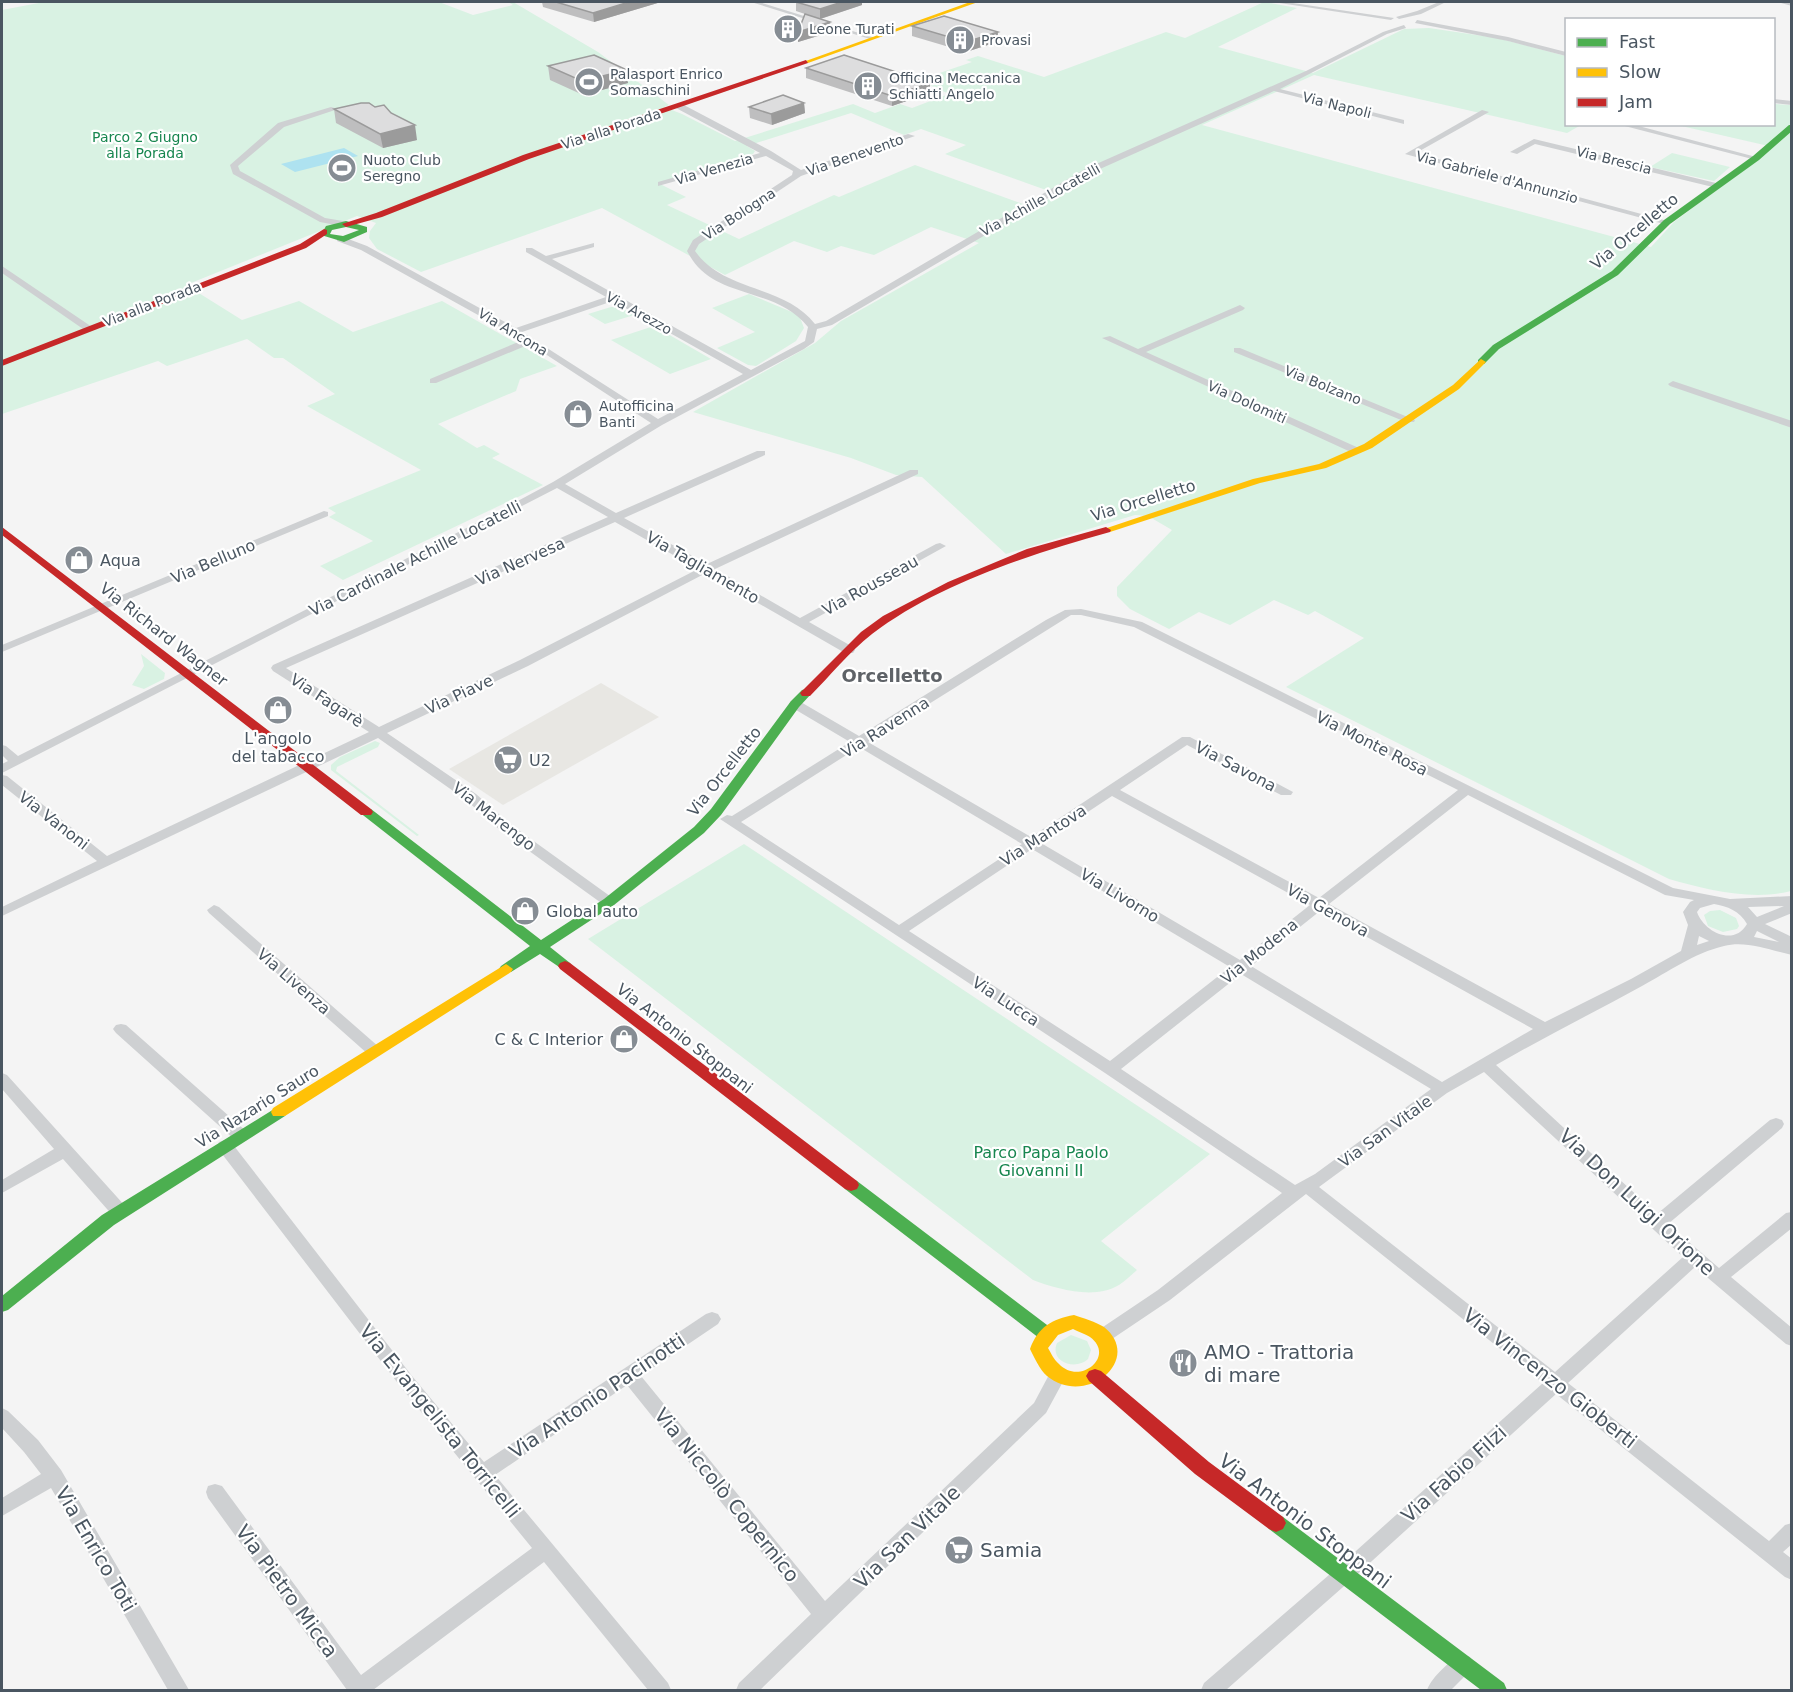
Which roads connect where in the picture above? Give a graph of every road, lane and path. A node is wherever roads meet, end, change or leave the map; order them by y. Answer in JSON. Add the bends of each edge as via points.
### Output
{"nodes":[{"id":1,"x":754,"y":2,"type":"edge"},
{"id":2,"x":975,"y":2,"type":"edge"},
{"id":3,"x":1276,"y":2,"type":"edge"},
{"id":4,"x":1443,"y":2,"type":"edge"},
{"id":5,"x":1783,"y":2,"type":"edge"},
{"id":6,"x":1791,"y":4,"type":"edge"},
{"id":7,"x":1416,"y":20,"type":"junction"},
{"id":8,"x":1389,"y":22,"type":"junction"},
{"id":9,"x":1404,"y":27,"type":"junction"},
{"id":10,"x":1384,"y":33,"type":"junction"},
{"id":11,"x":872,"y":38,"type":"junction"},
{"id":12,"x":1565,"y":54,"type":"edge"},
{"id":13,"x":1273,"y":89,"type":"junction"},
{"id":14,"x":1775,"y":101,"type":"edge"},
{"id":15,"x":1791,"y":103,"type":"edge"},
{"id":16,"x":677,"y":107,"type":"junction"},
{"id":17,"x":334,"y":109,"type":"edge"},
{"id":18,"x":303,"y":112,"type":"dead end"},
{"id":19,"x":1485,"y":112,"type":"dead end"},
{"id":20,"x":1401,"y":122,"type":"dead end"},
{"id":21,"x":287,"y":123,"type":"junction"},
{"id":22,"x":1628,"y":126,"type":"edge"},
{"id":23,"x":1791,"y":127,"type":"edge"},
{"id":24,"x":911,"y":136,"type":"dead end"},
{"id":25,"x":1514,"y":152,"type":"dead end"},
{"id":26,"x":768,"y":153,"type":"junction"},
{"id":27,"x":1756,"y":158,"type":"junction"},
{"id":28,"x":798,"y":174,"type":"junction"},
{"id":29,"x":661,"y":184,"type":"dead end"},
{"id":30,"x":1717,"y":186,"type":"junction"},
{"id":31,"x":379,"y":215,"type":"junction"},
{"id":32,"x":1667,"y":222,"type":"junction"},
{"id":33,"x":346,"y":224,"type":"junction"},
{"id":34,"x":329,"y":232,"type":"junction"},
{"id":35,"x":363,"y":232,"type":"junction"},
{"id":36,"x":591,"y":245,"type":"dead end"},
{"id":37,"x":364,"y":248,"type":"junction"},
{"id":38,"x":529,"y":250,"type":"dead end"},
{"id":39,"x":544,"y":259,"type":"junction"},
{"id":40,"x":2,"y":269,"type":"edge"},
{"id":41,"x":612,"y":298,"type":"junction"},
{"id":42,"x":1240,"y":308,"type":"dead end"},
{"id":43,"x":813,"y":327,"type":"junction"},
{"id":44,"x":89,"y":329,"type":"junction"},
{"id":45,"x":515,"y":331,"type":"junction"},
{"id":46,"x":1107,"y":338,"type":"dead end"},
{"id":47,"x":530,"y":341,"type":"junction"},
{"id":48,"x":1237,"y":350,"type":"dead end"},
{"id":49,"x":1138,"y":352,"type":"junction"},
{"id":50,"x":2,"y":363,"type":"edge"},
{"id":51,"x":751,"y":374,"type":"junction"},
{"id":52,"x":433,"y":381,"type":"dead end"},
{"id":53,"x":1673,"y":384,"type":"dead end"},
{"id":54,"x":1410,"y":420,"type":"junction"},
{"id":55,"x":658,"y":423,"type":"junction"},
{"id":56,"x":1791,"y":425,"type":"edge"},
{"id":57,"x":1357,"y":451,"type":"junction"},
{"id":58,"x":761,"y":453,"type":"dead end"},
{"id":59,"x":914,"y":472,"type":"dead end"},
{"id":60,"x":557,"y":484,"type":"junction"},
{"id":61,"x":324,"y":514,"type":"dead end"},
{"id":62,"x":618,"y":519,"type":"junction"},
{"id":63,"x":3,"y":532,"type":"edge"},
{"id":64,"x":940,"y":546,"type":"dead end"},
{"id":65,"x":708,"y":568,"type":"junction"},
{"id":66,"x":102,"y":607,"type":"junction"},
{"id":67,"x":1069,"y":612,"type":"joint"},
{"id":68,"x":799,"y":623,"type":"junction"},
{"id":69,"x":2,"y":649,"type":"edge"},
{"id":70,"x":849,"y":650,"type":"junction"},
{"id":71,"x":277,"y":668,"type":"joint"},
{"id":72,"x":188,"y":673,"type":"junction"},
{"id":73,"x":795,"y":704,"type":"junction"},
{"id":74,"x":377,"y":732,"type":"junction"},
{"id":75,"x":1186,"y":740,"type":"joint"},
{"id":76,"x":860,"y":742,"type":"junction"},
{"id":77,"x":2,"y":749,"type":"edge"},
{"id":78,"x":16,"y":761,"type":"junction"},
{"id":79,"x":307,"y":765,"type":"junction"},
{"id":80,"x":2,"y":769,"type":"edge"},
{"id":81,"x":2,"y":779,"type":"edge"},
{"id":82,"x":1111,"y":790,"type":"junction"},
{"id":83,"x":1466,"y":790,"type":"junction"},
{"id":84,"x":1286,"y":792,"type":"dead end"},
{"id":85,"x":716,"y":812,"type":"junction"},
{"id":86,"x":732,"y":822,"type":"junction"},
{"id":87,"x":1031,"y":842,"type":"junction"},
{"id":88,"x":106,"y":862,"type":"junction"},
{"id":89,"x":1670,"y":892,"type":"junction"},
{"id":90,"x":1713,"y":899,"type":"junction"},
{"id":91,"x":609,"y":902,"type":"junction"},
{"id":92,"x":1728,"y":903,"type":"junction"},
{"id":93,"x":1789,"y":903,"type":"edge"},
{"id":94,"x":1317,"y":904,"type":"junction"},
{"id":95,"x":214,"y":910,"type":"dead end"},
{"id":96,"x":2,"y":912,"type":"edge"},
{"id":97,"x":1693,"y":922,"type":"junction"},
{"id":98,"x":1754,"y":924,"type":"junction"},
{"id":99,"x":900,"y":931,"type":"junction"},
{"id":100,"x":1741,"y":939,"type":"junction"},
{"id":101,"x":1725,"y":940,"type":"junction"},
{"id":102,"x":1791,"y":943,"type":"edge"},
{"id":103,"x":540,"y":947,"type":"junction"},
{"id":104,"x":1791,"y":950,"type":"edge"},
{"id":105,"x":1687,"y":954,"type":"junction"},
{"id":106,"x":1241,"y":967,"type":"junction"},
{"id":107,"x":121,"y":1029,"type":"dead end"},
{"id":108,"x":1545,"y":1029,"type":"junction"},
{"id":109,"x":374,"y":1051,"type":"junction"},
{"id":110,"x":1485,"y":1064,"type":"junction"},
{"id":111,"x":1110,"y":1069,"type":"junction"},
{"id":112,"x":2,"y":1079,"type":"edge"},
{"id":113,"x":1442,"y":1089,"type":"junction"},
{"id":114,"x":1776,"y":1124,"type":"dead end"},
{"id":115,"x":233,"y":1141,"type":"junction"},
{"id":116,"x":64,"y":1150,"type":"junction"},
{"id":117,"x":2,"y":1188,"type":"edge"},
{"id":118,"x":1301,"y":1190,"type":"junction"},
{"id":119,"x":120,"y":1212,"type":"junction"},
{"id":120,"x":1791,"y":1218,"type":"edge"},
{"id":121,"x":1657,"y":1223,"type":"junction"},
{"id":122,"x":1696,"y":1256,"type":"junction"},
{"id":123,"x":1719,"y":1277,"type":"junction"},
{"id":124,"x":2,"y":1305,"type":"edge"},
{"id":125,"x":712,"y":1319,"type":"dead end"},
{"id":126,"x":1045,"y":1333,"type":"junction"},
{"id":127,"x":1103,"y":1336,"type":"junction"},
{"id":128,"x":1791,"y":1339,"type":"edge"},
{"id":129,"x":629,"y":1374,"type":"junction"},
{"id":130,"x":1057,"y":1376,"type":"junction"},
{"id":131,"x":1095,"y":1376,"type":"junction"},
{"id":132,"x":1556,"y":1382,"type":"junction"},
{"id":133,"x":2,"y":1416,"type":"edge"},
{"id":134,"x":481,"y":1474,"type":"junction"},
{"id":135,"x":54,"y":1476,"type":"junction"},
{"id":136,"x":214,"y":1492,"type":"dead end"},
{"id":137,"x":2,"y":1508,"type":"edge"},
{"id":138,"x":1791,"y":1531,"type":"edge"},
{"id":139,"x":544,"y":1551,"type":"junction"},
{"id":140,"x":1769,"y":1553,"type":"junction"},
{"id":141,"x":1791,"y":1571,"type":"edge"},
{"id":142,"x":1344,"y":1574,"type":"junction"},
{"id":143,"x":825,"y":1616,"type":"junction"},
{"id":144,"x":1463,"y":1665,"type":"junction"},
{"id":145,"x":179,"y":1690,"type":"edge"},
{"id":146,"x":359,"y":1690,"type":"edge"},
{"id":147,"x":661,"y":1690,"type":"edge"},
{"id":148,"x":746,"y":1690,"type":"edge"},
{"id":149,"x":1211,"y":1690,"type":"edge"},
{"id":150,"x":1437,"y":1690,"type":"edge"},
{"id":151,"x":1497,"y":1690,"type":"edge"}],
"edges":[{"from":1,"to":11,"type":"street"},
{"from":2,"to":11,"type":"street","name":"Via alla Porada"},
{"from":3,"to":8,"type":"street"},
{"from":4,"to":7,"type":"street"},
{"from":5,"to":6,"type":"street"},
{"from":7,"to":8,"type":"street","via":[[1400,17]]},
{"from":7,"to":9,"type":"street"},
{"from":7,"to":12,"type":"street"},
{"from":8,"to":9,"type":"street"},
{"from":8,"to":10,"type":"street"},
{"from":9,"to":10,"type":"street"},
{"from":10,"to":13,"type":"street","name":"Via Achille Locatelli"},
{"from":11,"to":16,"type":"street","name":"Via alla Porada"},
{"from":13,"to":20,"type":"street","name":"Via Napoli"},
{"from":13,"to":43,"type":"street","name":"Via Achille Locatelli","via":[[1088,171],[829,323]]},
{"from":14,"to":15,"type":"street"},
{"from":16,"to":26,"type":"street"},
{"from":16,"to":31,"type":"street","name":"Via alla Porada","via":[[526,157]]},
{"from":17,"to":21,"type":"street"},
{"from":18,"to":21,"type":"street"},
{"from":19,"to":32,"type":"street","name":"Via Gabriele d'Annunzio","via":[[1409,154]]},
{"from":21,"to":34,"type":"street","name":"Via Ancona","via":[[234,165],[236,172]]},
{"from":22,"to":27,"type":"street"},
{"from":23,"to":27,"type":"street","name":"Via Orcelletto"},
{"from":24,"to":28,"type":"street","name":"Via Benevento"},
{"from":25,"to":30,"type":"street","name":"Via Brescia","via":[[1534,141]]},
{"from":26,"to":28,"type":"street"},
{"from":26,"to":29,"type":"street","name":"Via Venezia"},
{"from":27,"to":30,"type":"street","name":"Via Orcelletto"},
{"from":28,"to":43,"type":"street","name":"Via Bologna","via":[[696,242],[691,250],[708,271],[794,308]]},
{"from":30,"to":32,"type":"street","name":"Via Orcelletto"},
{"from":31,"to":33,"type":"street","name":"Via alla Porada"},
{"from":31,"to":35,"type":"street","name":"Via alla Porada"},
{"from":32,"to":54,"type":"street","name":"Via Orcelletto","via":[[1615,273],[1496,347],[1456,387]]},
{"from":33,"to":34,"type":"street","name":"Via alla Porada"},
{"from":33,"to":35,"type":"street","via":[[359,226]]},
{"from":34,"to":35,"type":"street"},
{"from":34,"to":37,"type":"street","name":"Via Ancona"},
{"from":34,"to":44,"type":"street","name":"Via alla Porada","via":[[303,246]]},
{"from":35,"to":37,"type":"street"},
{"from":36,"to":39,"type":"street"},
{"from":37,"to":45,"type":"street","name":"Via Ancona"},
{"from":38,"to":39,"type":"street","name":"Via Arezzo"},
{"from":39,"to":41,"type":"street","name":"Via Arezzo"},
{"from":40,"to":44,"type":"street"},
{"from":41,"to":45,"type":"street"},
{"from":41,"to":51,"type":"street","name":"Via Arezzo"},
{"from":42,"to":49,"type":"street"},
{"from":43,"to":51,"type":"street","name":"Via Cardinale Achille Locatelli","via":[[809,342]]},
{"from":44,"to":50,"type":"street","name":"Via alla Porada"},
{"from":45,"to":47,"type":"street","name":"Via Ancona"},
{"from":46,"to":49,"type":"street","name":"Via Dolomiti"},
{"from":47,"to":52,"type":"street"},
{"from":47,"to":55,"type":"street","name":"Via Ancona"},
{"from":48,"to":54,"type":"street","name":"Via Bolzano"},
{"from":49,"to":57,"type":"street","name":"Via Dolomiti"},
{"from":51,"to":55,"type":"street","name":"Via Cardinale Achille Locatelli"},
{"from":53,"to":56,"type":"street"},
{"from":54,"to":57,"type":"street","name":"Via Orcelletto"},
{"from":55,"to":60,"type":"street","name":"Via Cardinale Achille Locatelli"},
{"from":57,"to":70,"type":"street","name":"Via Orcelletto","via":[[992,566],[910,604]]},
{"from":58,"to":62,"type":"street","name":"Via Nervesa"},
{"from":59,"to":65,"type":"street","name":"Via Piave"},
{"from":60,"to":62,"type":"street","name":"Via Tagliamento"},
{"from":60,"to":72,"type":"street","name":"Via Cardinale Achille Locatelli"},
{"from":61,"to":66,"type":"street","name":"Via Belluno"},
{"from":62,"to":65,"type":"street","name":"Via Tagliamento"},
{"from":62,"to":71,"type":"street","name":"Via Nervesa"},
{"from":63,"to":66,"type":"street","name":"Via Richard Wagner"},
{"from":64,"to":68,"type":"street","name":"Via Rousseau"},
{"from":65,"to":68,"type":"street","name":"Via Tagliamento"},
{"from":65,"to":74,"type":"street","name":"Via Piave","via":[[524,663]]},
{"from":66,"to":69,"type":"street","name":"Via Belluno"},
{"from":66,"to":72,"type":"street","name":"Via Richard Wagner"},
{"from":67,"to":76,"type":"street","name":"Via Ravenna"},
{"from":67,"to":83,"type":"street","name":"Via Monte Rosa","via":[[1138,624]]},
{"from":68,"to":70,"type":"street","name":"Via Tagliamento"},
{"from":70,"to":73,"type":"street","name":"Via Orcelletto"},
{"from":71,"to":74,"type":"street","name":"Via Fagarè"},
{"from":72,"to":78,"type":"street","name":"Via Cardinale Achille Locatelli"},
{"from":72,"to":79,"type":"street","name":"Via Richard Wagner"},
{"from":73,"to":76,"type":"street","name":"Via Livorno"},
{"from":73,"to":85,"type":"street","name":"Via Orcelletto"},
{"from":74,"to":79,"type":"street","name":"Via Piave"},
{"from":74,"to":91,"type":"street","name":"Via Marengo","via":[[471,797],[505,827]]},
{"from":75,"to":82,"type":"street","name":"Via Mantova"},
{"from":75,"to":84,"type":"street","name":"Via Savona"},
{"from":76,"to":86,"type":"street","name":"Via Ravenna"},
{"from":76,"to":87,"type":"street","name":"Via Livorno"},
{"from":77,"to":78,"type":"street"},
{"from":78,"to":80,"type":"street","name":"Via Cardinale Achille Locatelli"},
{"from":79,"to":88,"type":"street","name":"Via Piave"},
{"from":79,"to":103,"type":"street","name":"Via Antonio Stoppani"},
{"from":81,"to":88,"type":"street","name":"Via Vanoni"},
{"from":82,"to":87,"type":"street","name":"Via Mantova"},
{"from":82,"to":94,"type":"street","name":"Via Genova"},
{"from":83,"to":89,"type":"street","name":"Via Monte Rosa"},
{"from":83,"to":94,"type":"street","name":"Via Modena"},
{"from":85,"to":86,"type":"street","name":"Via Lucca"},
{"from":85,"to":91,"type":"street","name":"Via Orcelletto","via":[[666,859]]},
{"from":86,"to":99,"type":"street","name":"Via Lucca"},
{"from":87,"to":99,"type":"street","name":"Via Mantova"},
{"from":87,"to":106,"type":"street","name":"Via Livorno"},
{"from":88,"to":96,"type":"street","name":"Via Piave"},
{"from":89,"to":90,"type":"street","name":"Via Monte Rosa"},
{"from":89,"to":97,"type":"street","name":"Via Monte Rosa"},
{"from":90,"to":92,"type":"street"},
{"from":90,"to":97,"type":"street","via":[[1695,905],[1690,912]]},
{"from":91,"to":103,"type":"street","name":"Via Orcelletto"},
{"from":92,"to":93,"type":"street"},
{"from":92,"to":98,"type":"street","via":[[1745,911]]},
{"from":93,"to":98,"type":"street"},
{"from":94,"to":106,"type":"street","name":"Via Modena"},
{"from":94,"to":108,"type":"street","name":"Via Genova"},
{"from":95,"to":109,"type":"street","name":"Via Livenza"},
{"from":97,"to":101,"type":"street","via":[[1702,931]]},
{"from":97,"to":105,"type":"street"},
{"from":98,"to":100,"type":"street","via":[[1751,933]]},
{"from":98,"to":102,"type":"street"},
{"from":99,"to":111,"type":"street","name":"Via Lucca"},
{"from":100,"to":101,"type":"street"},
{"from":100,"to":104,"type":"street"},
{"from":101,"to":105,"type":"street","name":"Via San Vitale"},
{"from":103,"to":109,"type":"street","name":"Via Nazario Sauro"},
{"from":103,"to":126,"type":"street","name":"Via Antonio Stoppani"},
{"from":105,"to":108,"type":"street","name":"Via San Vitale"},
{"from":106,"to":111,"type":"street","name":"Via Modena"},
{"from":106,"to":113,"type":"street","name":"Via Livorno"},
{"from":107,"to":115,"type":"street","name":"Via Evangelista Torricelli"},
{"from":108,"to":110,"type":"street","name":"Via San Vitale"},
{"from":109,"to":115,"type":"street","name":"Via Nazario Sauro"},
{"from":110,"to":113,"type":"street","name":"Via San Vitale"},
{"from":110,"to":121,"type":"street","name":"Via Don Luigi Orione"},
{"from":111,"to":118,"type":"street","name":"Via Lucca"},
{"from":112,"to":116,"type":"street"},
{"from":113,"to":118,"type":"street","name":"Via San Vitale"},
{"from":114,"to":121,"type":"street"},
{"from":115,"to":119,"type":"street","name":"Via Nazario Sauro"},
{"from":115,"to":134,"type":"street","name":"Via Evangelista Torricelli","via":[[406,1381]]},
{"from":116,"to":117,"type":"street"},
{"from":116,"to":119,"type":"street"},
{"from":118,"to":127,"type":"street","name":"Via San Vitale","via":[[1164,1295]]},
{"from":118,"to":132,"type":"street","name":"Via Vincenzo Gioberti"},
{"from":119,"to":124,"type":"street","name":"Via Nazario Sauro"},
{"from":120,"to":123,"type":"street"},
{"from":121,"to":122,"type":"street","name":"Via Don Luigi Orione"},
{"from":122,"to":123,"type":"street","name":"Via Don Luigi Orione"},
{"from":122,"to":132,"type":"street","name":"Via Fabio Filzi"},
{"from":123,"to":128,"type":"street","name":"Via Don Luigi Orione"},
{"from":125,"to":129,"type":"street","name":"Via Antonio Pacinotti"},
{"from":126,"to":127,"type":"street","via":[[1063,1323],[1074,1323],[1095,1329]]},
{"from":126,"to":130,"type":"street","via":[[1039,1349],[1041,1358]]},
{"from":127,"to":131,"type":"street","via":[[1109,1360]]},
{"from":129,"to":134,"type":"street","name":"Via Antonio Pacinotti"},
{"from":129,"to":143,"type":"street","name":"Via Niccolò Copernico"},
{"from":130,"to":131,"type":"street","via":[[1072,1380]]},
{"from":130,"to":143,"type":"street","name":"Via San Vitale","via":[[1040,1408]]},
{"from":131,"to":142,"type":"street","name":"Via Antonio Stoppani","via":[[1202,1468]]},
{"from":132,"to":140,"type":"street","name":"Via Vincenzo Gioberti"},
{"from":132,"to":142,"type":"street","name":"Via Fabio Filzi"},
{"from":133,"to":135,"type":"street","name":"Via Enrico Toti"},
{"from":134,"to":139,"type":"street","name":"Via Evangelista Torricelli"},
{"from":135,"to":137,"type":"street"},
{"from":135,"to":145,"type":"street","name":"Via Enrico Toti"},
{"from":136,"to":146,"type":"street","name":"Via Pietro Micca"},
{"from":138,"to":140,"type":"street"},
{"from":139,"to":146,"type":"street"},
{"from":139,"to":147,"type":"street","name":"Via Evangelista Torricelli"},
{"from":140,"to":141,"type":"street","name":"Via Vincenzo Gioberti"},
{"from":142,"to":144,"type":"street","name":"Via Antonio Stoppani"},
{"from":142,"to":149,"type":"street","name":"Via Fabio Filzi"},
{"from":143,"to":148,"type":"street","name":"Via San Vitale"},
{"from":144,"to":150,"type":"street"},
{"from":144,"to":151,"type":"street","name":"Via Antonio Stoppani"}]}
